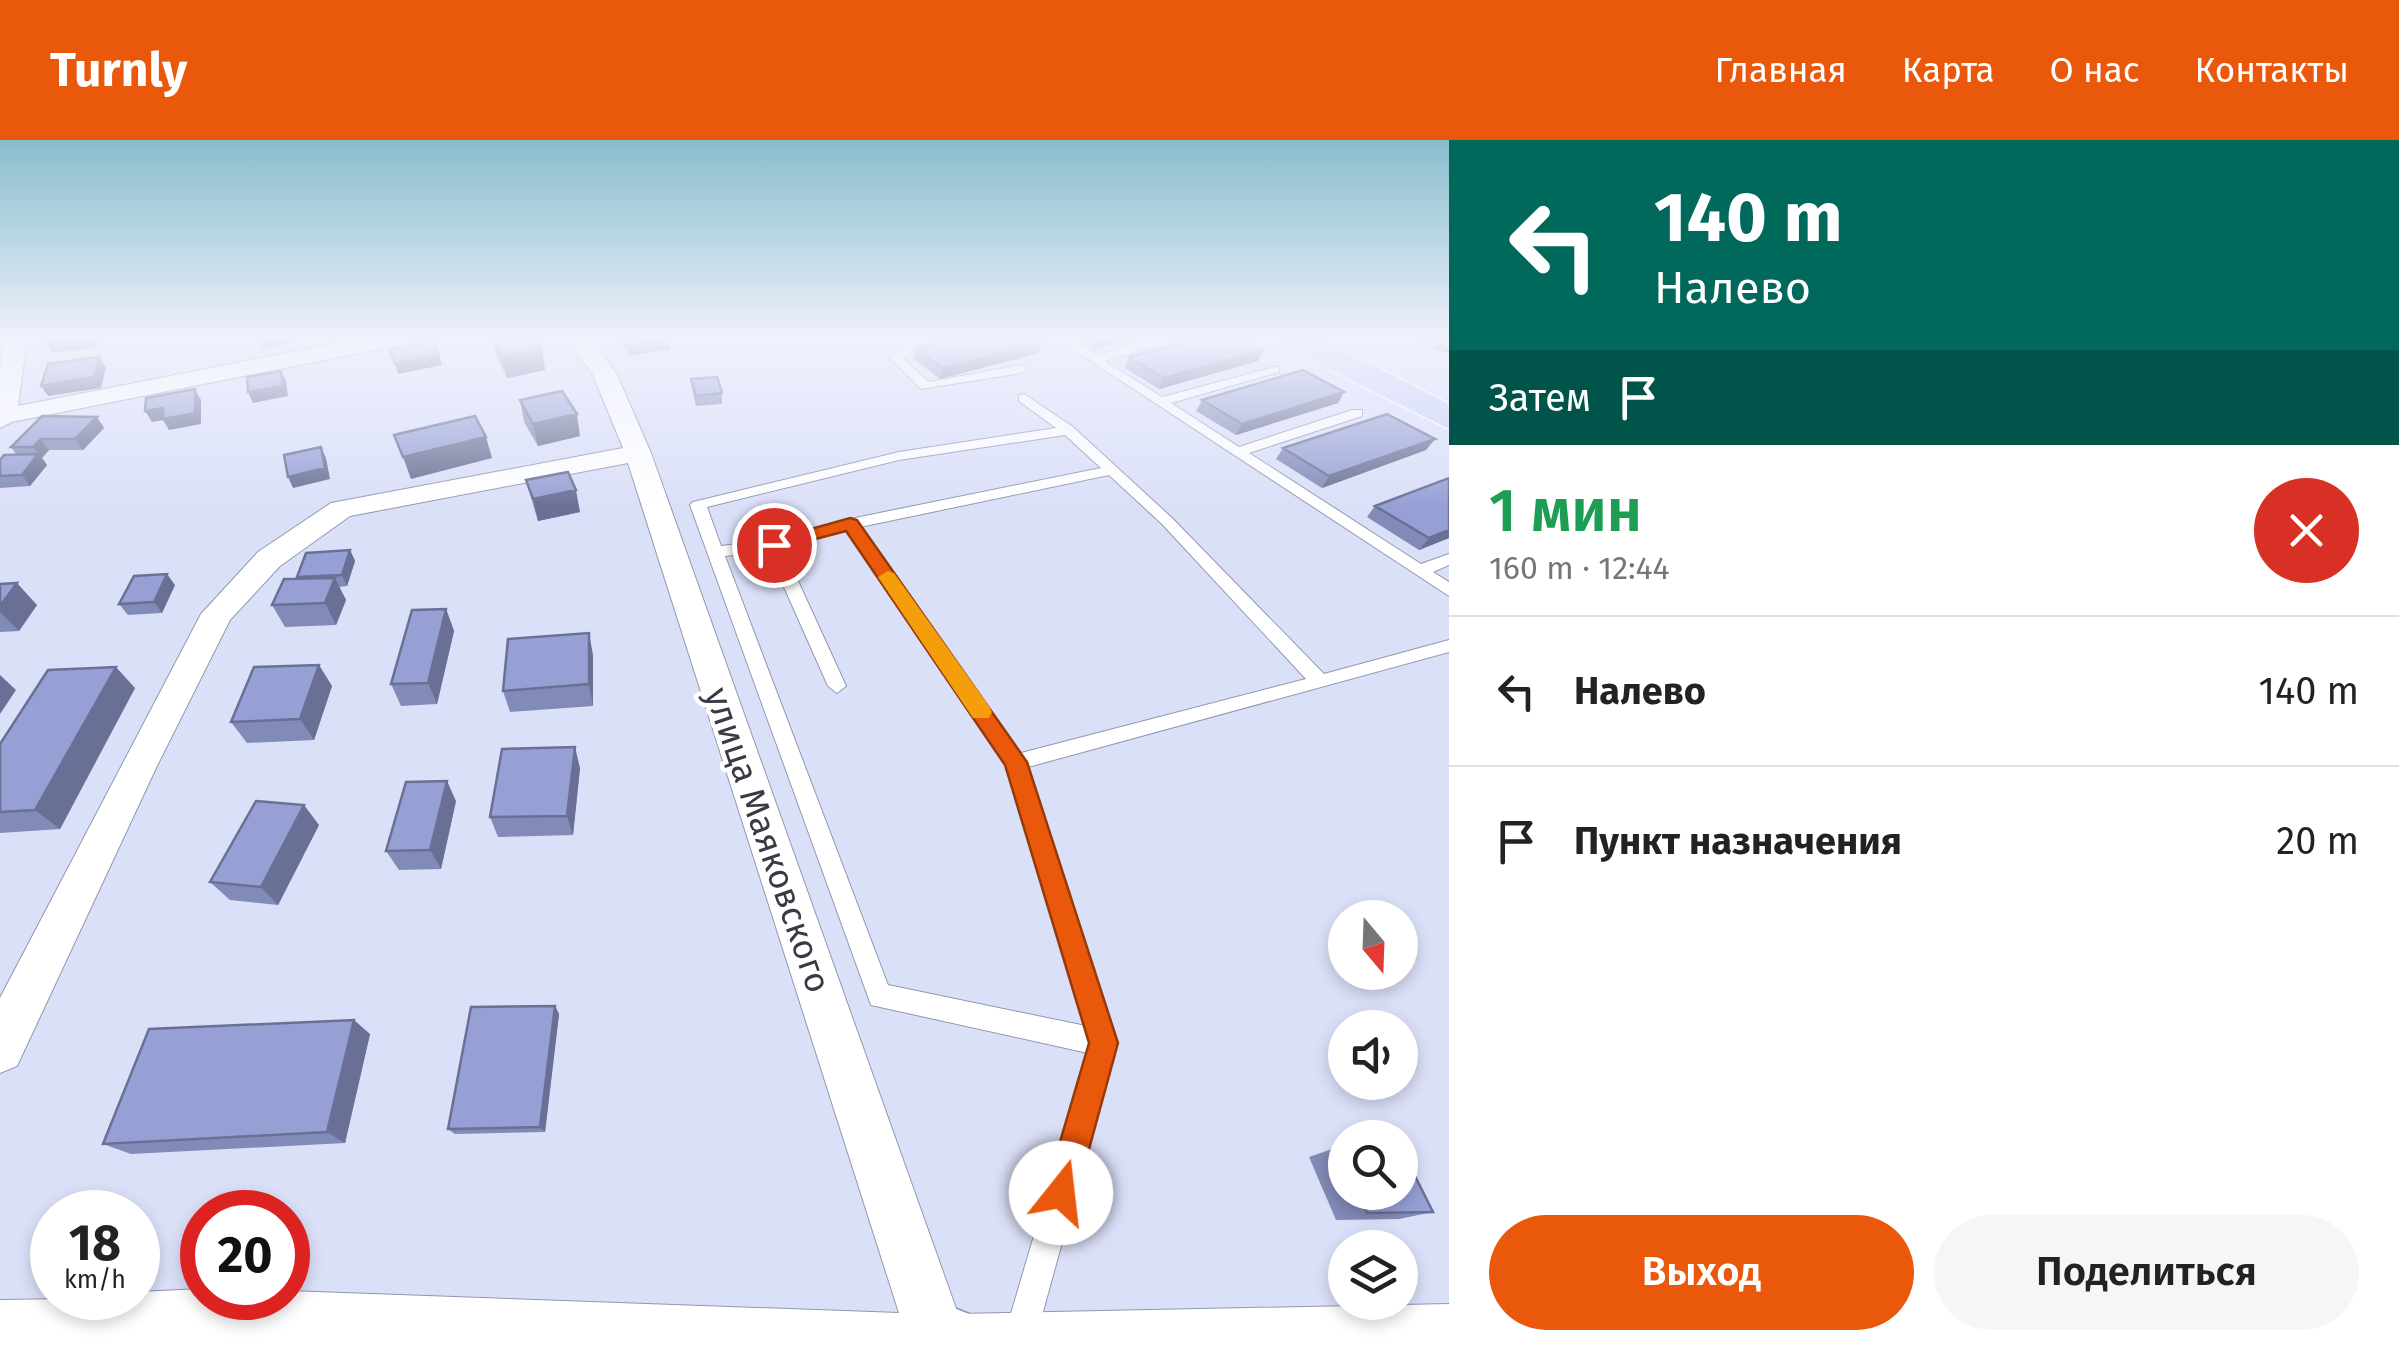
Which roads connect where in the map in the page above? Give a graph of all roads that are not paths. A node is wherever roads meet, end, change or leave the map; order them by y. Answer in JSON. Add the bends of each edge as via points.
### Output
{"nodes":[{"id":1,"x":105,"y":394,"type":"edge"},
{"id":2,"x":612,"y":394,"type":"edge"},
{"id":3,"x":1148,"y":394,"type":"edge"},
{"id":4,"x":1179,"y":394,"type":"edge"},
{"id":5,"x":1388,"y":394,"type":"edge"},
{"id":6,"x":1024,"y":398,"type":"dead end"},
{"id":7,"x":1160,"y":402,"type":"junction"},
{"id":8,"x":1357,"y":413,"type":"dead end"},
{"id":9,"x":2,"y":418,"type":"edge"},
{"id":10,"x":1449,"y":418,"type":"edge"},
{"id":11,"x":1068,"y":430,"type":"junction"},
{"id":12,"x":1238,"y":452,"type":"junction"},
{"id":13,"x":638,"y":453,"type":"junction"},
{"id":14,"x":1112,"y":470,"type":"junction"},
{"id":15,"x":850,"y":524,"type":"junction"},
{"id":16,"x":774,"y":545,"type":"junction"},
{"id":17,"x":715,"y":552,"type":"junction"},
{"id":18,"x":1449,"y":559,"type":"edge"},
{"id":19,"x":1420,"y":571,"type":"junction"},
{"id":20,"x":1449,"y":590,"type":"edge"},
{"id":21,"x":1449,"y":646,"type":"edge"},
{"id":22,"x":1320,"y":682,"type":"junction"},
{"id":23,"x":837,"y":686,"type":"dead end"},
{"id":24,"x":1016,"y":762,"type":"junction"},
{"id":25,"x":1104,"y":1043,"type":"junction"},
{"id":26,"x":0,"y":1049,"type":"edge"},
{"id":27,"x":0,"y":1330,"type":"edge"},
{"id":28,"x":200,"y":1334,"type":"edge"},
{"id":29,"x":1449,"y":1334,"type":"edge"},
{"id":30,"x":966,"y":1346,"type":"edge"}],
"edges":[{"from":1,"to":9,"type":"street"},
{"from":2,"to":13,"type":"street","name":"улица Маяковского"},
{"from":3,"to":7,"type":"lane"},
{"from":4,"to":7,"type":"lane"},
{"from":5,"to":10,"type":"main road"},
{"from":6,"to":11,"type":"lane"},
{"from":7,"to":12,"type":"lane"},
{"from":8,"to":12,"type":"lane"},
{"from":11,"to":14,"type":"lane"},
{"from":11,"to":17,"type":"lane","via":[[900,456],[698,505]]},
{"from":12,"to":19,"type":"lane"},
{"from":13,"to":26,"type":"street","via":[[342,509],[268,558],[217,614]]},
{"from":13,"to":30,"type":"street","name":"улица Маяковского"},
{"from":14,"to":15,"type":"lane"},
{"from":14,"to":22,"type":"lane"},
{"from":15,"to":16,"type":"lane"},
{"from":15,"to":24,"type":"lane"},
{"from":16,"to":17,"type":"lane"},
{"from":16,"to":23,"type":"lane"},
{"from":17,"to":25,"type":"lane","via":[[880,996]]},
{"from":18,"to":19,"type":"lane"},
{"from":19,"to":20,"type":"lane"},
{"from":21,"to":22,"type":"lane"},
{"from":22,"to":24,"type":"lane"},
{"from":24,"to":25,"type":"lane"},
{"from":25,"to":30,"type":"lane"},
{"from":27,"to":28,"type":"street"},
{"from":28,"to":30,"type":"street"},
{"from":29,"to":30,"type":"street"}]}
